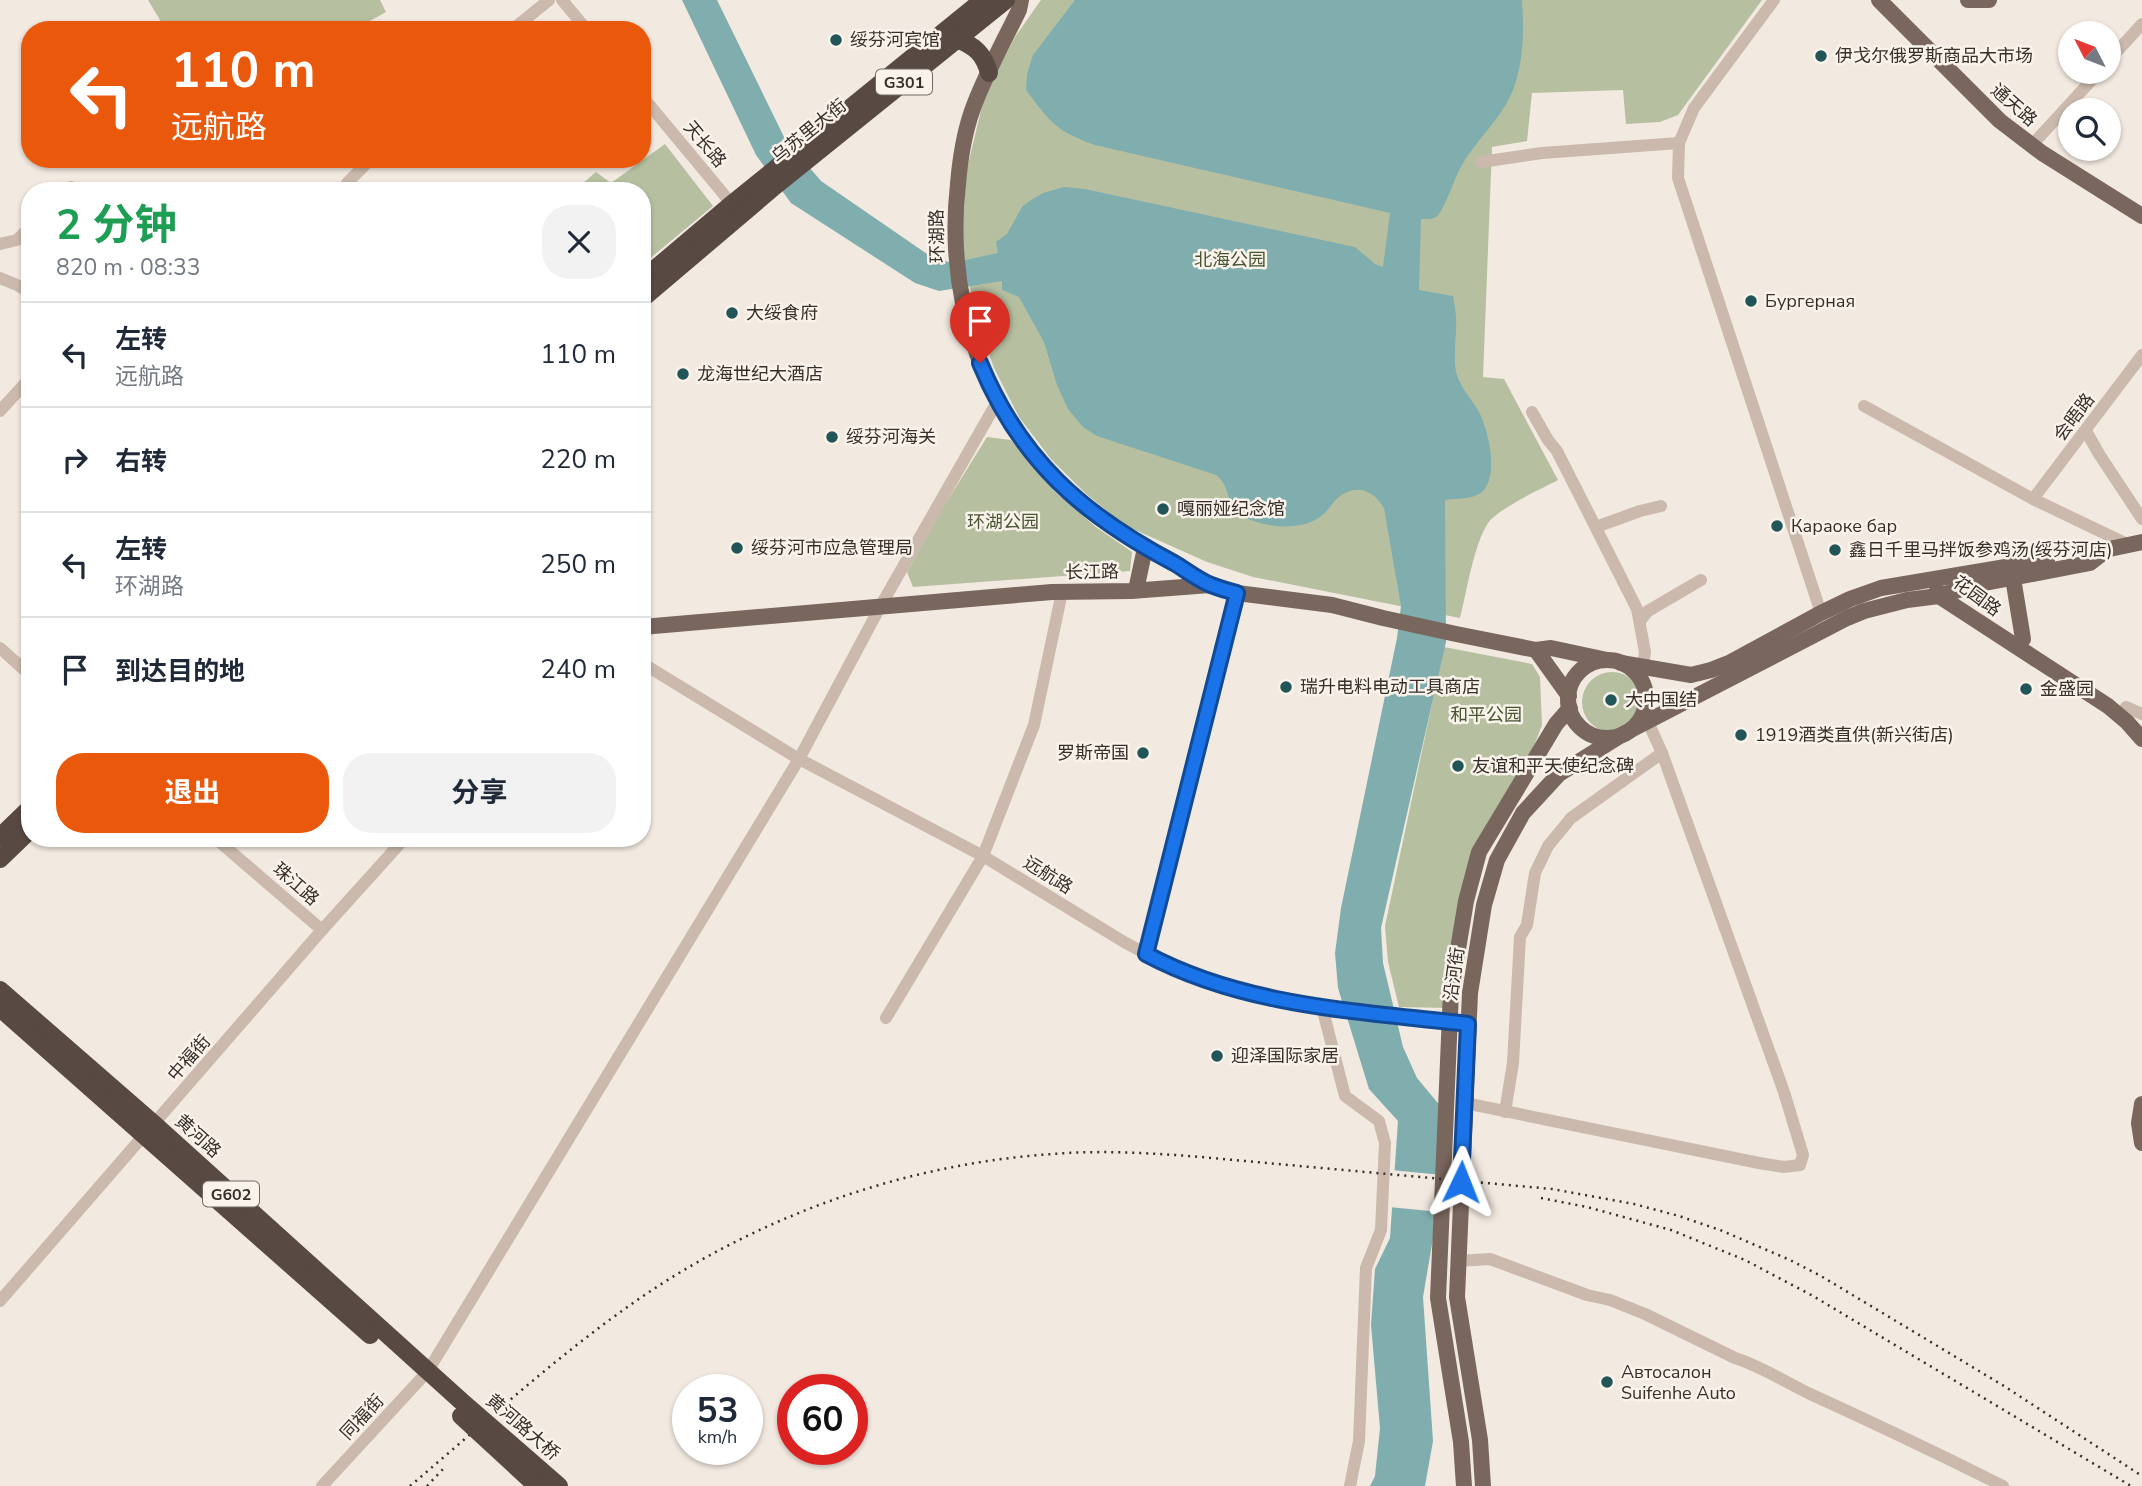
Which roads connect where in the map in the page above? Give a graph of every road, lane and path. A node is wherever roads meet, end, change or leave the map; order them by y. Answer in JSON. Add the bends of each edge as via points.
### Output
{"nodes":[{"id":1,"x":549,"y":0,"type":"edge"},
{"id":2,"x":562,"y":0,"type":"edge"},
{"id":3,"x":983,"y":0,"type":"edge"},
{"id":4,"x":1006,"y":0,"type":"edge"},
{"id":5,"x":1021,"y":0,"type":"edge"},
{"id":6,"x":1774,"y":0,"type":"edge"},
{"id":7,"x":1879,"y":0,"type":"edge"},
{"id":8,"x":1968,"y":0,"type":"edge"},
{"id":9,"x":1989,"y":0,"type":"edge"},
{"id":10,"x":523,"y":21,"type":"edge"},
{"id":11,"x":580,"y":21,"type":"edge"},
{"id":12,"x":2142,"y":24,"type":"edge"},
{"id":13,"x":957,"y":40,"type":"junction"},
{"id":14,"x":2121,"y":47,"type":"edge"},
{"id":15,"x":989,"y":73,"type":"junction"},
{"id":16,"x":2087,"y":84,"type":"edge"},
{"id":17,"x":651,"y":107,"type":"edge"},
{"id":18,"x":1679,"y":143,"type":"junction"},
{"id":19,"x":2032,"y":145,"type":"junction"},
{"id":20,"x":799,"y":158,"type":"junction"},
{"id":21,"x":1481,"y":162,"type":"dead end"},
{"id":22,"x":361,"y":168,"type":"edge"},
{"id":23,"x":348,"y":182,"type":"edge"},
{"id":24,"x":736,"y":210,"type":"junction"},
{"id":25,"x":2142,"y":216,"type":"edge"},
{"id":26,"x":21,"y":236,"type":"edge"},
{"id":27,"x":0,"y":244,"type":"edge"},
{"id":28,"x":651,"y":273,"type":"edge"},
{"id":29,"x":0,"y":278,"type":"edge"},
{"id":30,"x":21,"y":287,"type":"edge"},
{"id":31,"x":651,"y":290,"type":"edge"},
{"id":32,"x":2142,"y":355,"type":"edge"},
{"id":33,"x":21,"y":388,"type":"edge"},
{"id":34,"x":998,"y":402,"type":"junction"},
{"id":35,"x":1864,"y":406,"type":"dead end"},
{"id":36,"x":0,"y":411,"type":"edge"},
{"id":37,"x":1532,"y":412,"type":"dead end"},
{"id":38,"x":2086,"y":431,"type":"junction"},
{"id":39,"x":2033,"y":499,"type":"junction"},
{"id":40,"x":1661,"y":506,"type":"dead end"},
{"id":41,"x":2142,"y":519,"type":"edge"},
{"id":42,"x":1596,"y":527,"type":"junction"},
{"id":43,"x":2136,"y":544,"type":"edge"},
{"id":44,"x":1145,"y":548,"type":"junction"},
{"id":45,"x":2108,"y":549,"type":"junction"},
{"id":46,"x":2014,"y":578,"type":"junction"},
{"id":47,"x":1933,"y":579,"type":"junction"},
{"id":48,"x":1701,"y":580,"type":"dead end"},
{"id":49,"x":1209,"y":584,"type":"junction"},
{"id":50,"x":1136,"y":590,"type":"junction"},
{"id":51,"x":1062,"y":592,"type":"junction"},
{"id":52,"x":1237,"y":593,"type":"junction"},
{"id":53,"x":1946,"y":594,"type":"junction"},
{"id":54,"x":880,"y":607,"type":"junction"},
{"id":55,"x":1821,"y":613,"type":"junction"},
{"id":56,"x":1640,"y":621,"type":"junction"},
{"id":57,"x":651,"y":626,"type":"edge"},
{"id":58,"x":2023,"y":639,"type":"junction"},
{"id":59,"x":0,"y":648,"type":"edge"},
{"id":60,"x":1536,"y":650,"type":"junction"},
{"id":61,"x":1614,"y":662,"type":"junction"},
{"id":62,"x":21,"y":667,"type":"edge"},
{"id":63,"x":1643,"y":667,"type":"junction"},
{"id":64,"x":651,"y":668,"type":"edge"},
{"id":65,"x":1569,"y":702,"type":"junction"},
{"id":66,"x":2126,"y":707,"type":"junction"},
{"id":67,"x":2142,"y":714,"type":"edge"},
{"id":68,"x":1647,"y":718,"type":"junction"},
{"id":69,"x":2142,"y":723,"type":"edge"},
{"id":70,"x":1623,"y":734,"type":"junction"},
{"id":71,"x":2142,"y":739,"type":"edge"},
{"id":72,"x":1662,"y":753,"type":"junction"},
{"id":73,"x":799,"y":758,"type":"junction"},
{"id":74,"x":21,"y":817,"type":"edge"},
{"id":75,"x":0,"y":837,"type":"edge"},
{"id":76,"x":21,"y":839,"type":"edge"},
{"id":77,"x":225,"y":847,"type":"edge"},
{"id":78,"x":397,"y":847,"type":"edge"},
{"id":79,"x":983,"y":856,"type":"junction"},
{"id":80,"x":0,"y":859,"type":"edge"},
{"id":81,"x":322,"y":930,"type":"junction"},
{"id":82,"x":1146,"y":954,"type":"junction"},
{"id":83,"x":0,"y":990,"type":"edge"},
{"id":84,"x":1322,"y":1007,"type":"junction"},
{"id":85,"x":0,"y":1008,"type":"edge"},
{"id":86,"x":886,"y":1018,"type":"dead end"},
{"id":87,"x":1450,"y":1021,"type":"junction"},
{"id":88,"x":1468,"y":1024,"type":"junction"},
{"id":89,"x":1465,"y":1103,"type":"junction"},
{"id":90,"x":2142,"y":1104,"type":"edge"},
{"id":91,"x":1505,"y":1112,"type":"junction"},
{"id":92,"x":149,"y":1130,"type":"junction"},
{"id":93,"x":2142,"y":1143,"type":"edge"},
{"id":94,"x":1458,"y":1261,"type":"junction"},
{"id":95,"x":0,"y":1301,"type":"edge"},
{"id":96,"x":425,"y":1375,"type":"junction"},
{"id":97,"x":456,"y":1404,"type":"junction"},
{"id":98,"x":322,"y":1486,"type":"edge"},
{"id":99,"x":537,"y":1486,"type":"edge"},
{"id":100,"x":559,"y":1486,"type":"edge"},
{"id":101,"x":1350,"y":1486,"type":"edge"},
{"id":102,"x":1464,"y":1486,"type":"edge"},
{"id":103,"x":1483,"y":1486,"type":"edge"},
{"id":104,"x":2003,"y":1486,"type":"edge"}],
"edges":[{"from":1,"to":10,"type":"street"},
{"from":2,"to":11,"type":"street"},
{"from":3,"to":20,"type":"highway","name":"乌苏里大街","number":"G301"},
{"from":4,"to":13,"type":"highway","name":"乌苏里大街","number":"G301"},
{"from":5,"to":15,"type":"main road","name":"环湖路"},
{"from":6,"to":18,"type":"street","via":[[1694,108]]},
{"from":7,"to":19,"type":"main road","name":"通天路","via":[[2000,121]]},
{"from":8,"to":9,"type":"main road"},
{"from":12,"to":14,"type":"street"},
{"from":13,"to":15,"type":"highway","via":[[981,53]]},
{"from":13,"to":20,"type":"highway","name":"乌苏里大街","number":"G301"},
{"from":15,"to":34,"type":"main road","name":"环湖路","via":[[972,112],[961,156],[955,252],[961,299],[980,363]]},
{"from":16,"to":19,"type":"street"},
{"from":17,"to":24,"type":"street","name":"天长路"},
{"from":18,"to":21,"type":"street"},
{"from":18,"to":55,"type":"street","via":[[1678,178]]},
{"from":19,"to":25,"type":"main road","name":"通天路"},
{"from":20,"to":24,"type":"highway","name":"乌苏里大街","number":"G301"},
{"from":22,"to":23,"type":"street"},
{"from":24,"to":28,"type":"highway","name":"乌苏里大街","number":"G301"},
{"from":24,"to":31,"type":"highway","name":"乌苏里大街","number":"G301"},
{"from":26,"to":27,"type":"street"},
{"from":29,"to":30,"type":"street"},
{"from":32,"to":38,"type":"street","name":"会晤路"},
{"from":33,"to":36,"type":"street"},
{"from":34,"to":44,"type":"main road","name":"环湖路","via":[[1021,438],[1069,494]]},
{"from":34,"to":54,"type":"street","name":"同福街"},
{"from":35,"to":39,"type":"street"},
{"from":37,"to":42,"type":"street"},
{"from":38,"to":39,"type":"street","name":"会晤路"},
{"from":38,"to":41,"type":"street"},
{"from":39,"to":43,"type":"street"},
{"from":40,"to":42,"type":"street"},
{"from":42,"to":56,"type":"street"},
{"from":43,"to":45,"type":"main road","name":"长江路"},
{"from":44,"to":49,"type":"main road","name":"环湖路"},
{"from":44,"to":50,"type":"main road"},
{"from":45,"to":46,"type":"main road","via":[[2090,563]]},
{"from":45,"to":47,"type":"main road","name":"长江路"},
{"from":46,"to":53,"type":"main road"},
{"from":46,"to":58,"type":"main road"},
{"from":47,"to":53,"type":"main road","name":"花园路"},
{"from":47,"to":55,"type":"main road","name":"长江路","via":[[1881,588]]},
{"from":48,"to":56,"type":"street","via":[[1648,611]]},
{"from":49,"to":50,"type":"main road","name":"长江路"},
{"from":49,"to":52,"type":"main road","name":"长江路"},
{"from":50,"to":51,"type":"main road","name":"长江路"},
{"from":51,"to":54,"type":"main road","name":"长江路"},
{"from":51,"to":79,"type":"street","via":[[1034,725]]},
{"from":52,"to":60,"type":"main road","name":"长江路","via":[[1332,605]]},
{"from":52,"to":82,"type":"street"},
{"from":53,"to":58,"type":"main road","name":"花园路"},
{"from":53,"to":68,"type":"main road","via":[[1864,611]]},
{"from":53,"to":71,"type":"main road","name":"花园路","via":[[2108,706]]},
{"from":54,"to":57,"type":"main road","name":"长江路"},
{"from":54,"to":73,"type":"street","name":"同福街"},
{"from":55,"to":63,"type":"main road","name":"长江路","via":[[1711,670],[1691,675]]},
{"from":56,"to":63,"type":"street"},
{"from":58,"to":66,"type":"main road","name":"花园路"},
{"from":59,"to":62,"type":"street"},
{"from":60,"to":61,"type":"main road","name":"长江路","via":[[1551,648]]},
{"from":60,"to":65,"type":"main road"},
{"from":61,"to":63,"type":"main road","name":"长江路"},
{"from":61,"to":65,"type":"main road","via":[[1594,663],[1578,673]]},
{"from":61,"to":68,"type":"main road","via":[[1634,671],[1643,683]]},
{"from":64,"to":73,"type":"street","name":"远航路"},
{"from":65,"to":70,"type":"main road","via":[[1576,722],[1594,735],[1609,738]]},
{"from":65,"to":87,"type":"main road","name":"沿河街","via":[[1479,852],[1464,914]]},
{"from":66,"to":67,"type":"street"},
{"from":66,"to":69,"type":"main road","name":"花园路"},
{"from":68,"to":70,"type":"main road"},
{"from":68,"to":72,"type":"street"},
{"from":70,"to":88,"type":"main road","name":"沿河街","via":[[1559,774],[1523,813],[1497,860],[1484,905]]},
{"from":72,"to":91,"type":"street","via":[[1571,818],[1548,846],[1535,873],[1527,925],[1520,937],[1513,1063]]},
{"from":72,"to":91,"type":"street","via":[[1784,1092],[1802,1155],[1800,1165],[1772,1165]]},
{"from":73,"to":79,"type":"street","name":"远航路"},
{"from":73,"to":96,"type":"street","name":"同福街"},
{"from":74,"to":75,"type":"highway"},
{"from":76,"to":80,"type":"highway"},
{"from":77,"to":81,"type":"street","name":"珠江路"},
{"from":78,"to":81,"type":"street","name":"中福街"},
{"from":79,"to":82,"type":"street","name":"远航路"},
{"from":79,"to":86,"type":"street"},
{"from":81,"to":92,"type":"street","name":"中福街"},
{"from":82,"to":84,"type":"street","name":"远航路","via":[[1221,986]]},
{"from":83,"to":92,"type":"highway","name":"黄河路","number":"G602"},
{"from":84,"to":87,"type":"street","name":"远航路"},
{"from":84,"to":101,"type":"street","via":[[1345,1096],[1379,1121],[1385,1143],[1381,1230],[1366,1268],[1359,1441]]},
{"from":85,"to":92,"type":"highway","name":"黄河路","number":"G602"},
{"from":87,"to":88,"type":"street","name":"远航路"},
{"from":87,"to":102,"type":"main road","name":"沿河街","via":[[1438,1298]]},
{"from":88,"to":89,"type":"main road","name":"沿河街"},
{"from":89,"to":91,"type":"street"},
{"from":89,"to":94,"type":"main road","name":"沿河街"},
{"from":90,"to":93,"type":"main road"},
{"from":92,"to":95,"type":"street","name":"中福街"},
{"from":92,"to":96,"type":"highway","name":"黄河路","number":"G602"},
{"from":94,"to":103,"type":"main road","name":"沿河街","via":[[1457,1297]]},
{"from":94,"to":104,"type":"street","via":[[1490,1259],[1645,1314]]},
{"from":96,"to":97,"type":"highway","name":"黄河路","number":"G602"},
{"from":96,"to":98,"type":"street","name":"同福街"},
{"from":97,"to":99,"type":"highway","name":"黄河路大桥","number":"G602","bridge":true},
{"from":97,"to":100,"type":"highway","name":"黄河路大桥","number":"G602","bridge":true}]}
